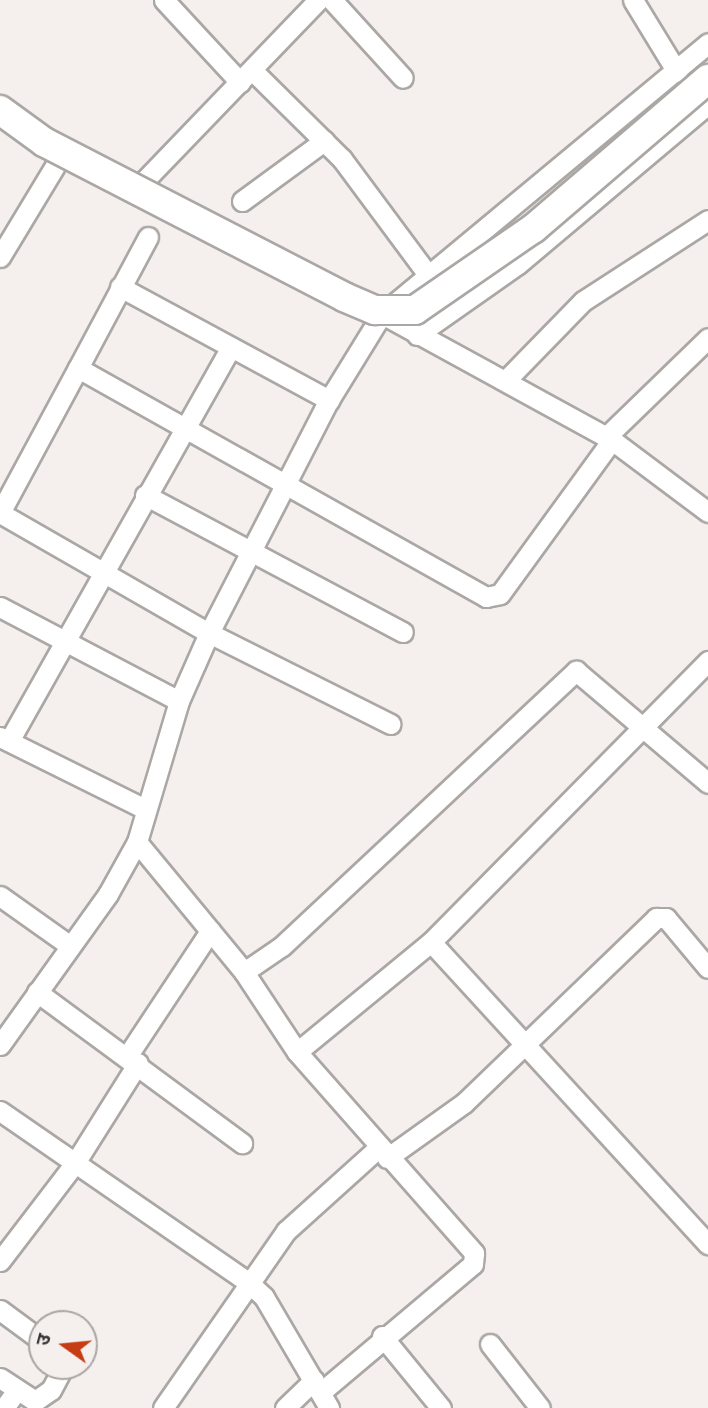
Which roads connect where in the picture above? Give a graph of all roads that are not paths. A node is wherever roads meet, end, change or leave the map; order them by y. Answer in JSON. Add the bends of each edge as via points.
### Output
{"nodes":[{"id":1,"x":164,"y":0,"type":"edge"},
{"id":2,"x":318,"y":0,"type":"edge"},
{"id":3,"x":332,"y":0,"type":"edge"},
{"id":4,"x":633,"y":0,"type":"edge"},
{"id":5,"x":708,"y":43,"type":"edge"},
{"id":6,"x":677,"y":72,"type":"junction"},
{"id":7,"x":246,"y":76,"type":"junction"},
{"id":8,"x":403,"y":78,"type":"dead end"},
{"id":9,"x":708,"y":79,"type":"edge"},
{"id":10,"x":708,"y":104,"type":"edge"},
{"id":11,"x":0,"y":110,"type":"edge"},
{"id":12,"x":324,"y":141,"type":"junction"},
{"id":13,"x":55,"y":166,"type":"dead end"},
{"id":14,"x":144,"y":181,"type":"dead end"},
{"id":15,"x":242,"y":201,"type":"dead end"},
{"id":16,"x":708,"y":220,"type":"edge"},
{"id":17,"x":148,"y":237,"type":"dead end"},
{"id":18,"x":0,"y":257,"type":"edge"},
{"id":19,"x":426,"y":272,"type":"junction"},
{"id":20,"x":120,"y":287,"type":"junction"},
{"id":21,"x":382,"y":314,"type":"junction"},
{"id":22,"x":417,"y":335,"type":"junction"},
{"id":23,"x":708,"y":338,"type":"edge"},
{"id":24,"x":231,"y":347,"type":"junction"},
{"id":25,"x":78,"y":368,"type":"junction"},
{"id":26,"x":507,"y":379,"type":"junction"},
{"id":27,"x":328,"y":400,"type":"junction"},
{"id":28,"x":186,"y":425,"type":"junction"},
{"id":29,"x":609,"y":438,"type":"junction"},
{"id":30,"x":288,"y":481,"type":"junction"},
{"id":31,"x":145,"y":495,"type":"junction"},
{"id":32,"x":708,"y":512,"type":"edge"},
{"id":33,"x":0,"y":513,"type":"edge"},
{"id":34,"x":248,"y":553,"type":"junction"},
{"id":35,"x":101,"y":571,"type":"junction"},
{"id":36,"x":0,"y":607,"type":"edge"},
{"id":37,"x":403,"y":632,"type":"dead end"},
{"id":38,"x":209,"y":633,"type":"junction"},
{"id":39,"x":64,"y":642,"type":"junction"},
{"id":40,"x":708,"y":661,"type":"edge"},
{"id":41,"x":179,"y":701,"type":"junction"},
{"id":42,"x":391,"y":724,"type":"dead end"},
{"id":43,"x":645,"y":729,"type":"junction"},
{"id":44,"x":4,"y":739,"type":"edge"},
{"id":45,"x":708,"y":783,"type":"edge"},
{"id":46,"x":145,"y":809,"type":"junction"},
{"id":47,"x":137,"y":842,"type":"junction"},
{"id":48,"x":0,"y":896,"type":"edge"},
{"id":49,"x":210,"y":931,"type":"junction"},
{"id":50,"x":431,"y":942,"type":"junction"},
{"id":51,"x":69,"y":945,"type":"junction"},
{"id":52,"x":708,"y":968,"type":"edge"},
{"id":53,"x":244,"y":972,"type":"junction"},
{"id":54,"x":37,"y":992,"type":"junction"},
{"id":55,"x":1,"y":1042,"type":"edge"},
{"id":56,"x":523,"y":1043,"type":"junction"},
{"id":57,"x":297,"y":1052,"type":"junction"},
{"id":58,"x":133,"y":1059,"type":"junction"},
{"id":59,"x":0,"y":1111,"type":"edge"},
{"id":60,"x":242,"y":1143,"type":"dead end"},
{"id":61,"x":382,"y":1153,"type":"junction"},
{"id":62,"x":75,"y":1163,"type":"junction"},
{"id":63,"x":708,"y":1244,"type":"edge"},
{"id":64,"x":0,"y":1261,"type":"edge"},
{"id":65,"x":248,"y":1282,"type":"junction"},
{"id":66,"x":0,"y":1310,"type":"edge"},
{"id":67,"x":28,"y":1330,"type":"edge"},
{"id":68,"x":382,"y":1336,"type":"junction"},
{"id":69,"x":490,"y":1344,"type":"dead end"},
{"id":70,"x":0,"y":1378,"type":"edge"},
{"id":71,"x":54,"y":1380,"type":"edge"},
{"id":72,"x":17,"y":1390,"type":"junction"},
{"id":73,"x":321,"y":1393,"type":"edge"},
{"id":74,"x":4,"y":1408,"type":"edge"},
{"id":75,"x":163,"y":1408,"type":"edge"},
{"id":76,"x":285,"y":1408,"type":"edge"},
{"id":77,"x":441,"y":1408,"type":"edge"},
{"id":78,"x":540,"y":1408,"type":"edge"}],
"edges":[{"from":1,"to":7,"type":"street"},
{"from":2,"to":7,"type":"street"},
{"from":3,"to":8,"type":"street"},
{"from":4,"to":6,"type":"street"},
{"from":5,"to":6,"type":"street"},
{"from":6,"to":19,"type":"street"},
{"from":7,"to":12,"type":"street"},
{"from":7,"to":14,"type":"street"},
{"from":9,"to":11,"type":"street","bridge":true,"via":[[534,228],[415,310],[375,310],[344,297],[44,142]]},
{"from":10,"to":22,"type":"street","via":[[518,264]]},
{"from":12,"to":15,"type":"street"},
{"from":12,"to":19,"type":"street"},
{"from":13,"to":18,"type":"street"},
{"from":16,"to":26,"type":"street","via":[[583,301]]},
{"from":17,"to":20,"type":"street"},
{"from":19,"to":21,"type":"street"},
{"from":20,"to":24,"type":"street"},
{"from":20,"to":25,"type":"street"},
{"from":21,"to":22,"type":"street"},
{"from":21,"to":27,"type":"street"},
{"from":22,"to":26,"type":"street"},
{"from":23,"to":29,"type":"street"},
{"from":24,"to":27,"type":"street"},
{"from":24,"to":28,"type":"street"},
{"from":25,"to":28,"type":"street"},
{"from":25,"to":33,"type":"street"},
{"from":26,"to":29,"type":"street"},
{"from":27,"to":30,"type":"street"},
{"from":28,"to":30,"type":"street"},
{"from":28,"to":31,"type":"street"},
{"from":29,"to":30,"type":"street","via":[[493,598]]},
{"from":29,"to":32,"type":"street"},
{"from":30,"to":34,"type":"street"},
{"from":31,"to":34,"type":"street"},
{"from":31,"to":35,"type":"street"},
{"from":33,"to":35,"type":"street"},
{"from":34,"to":37,"type":"street"},
{"from":34,"to":38,"type":"street"},
{"from":35,"to":38,"type":"street"},
{"from":35,"to":39,"type":"street"},
{"from":36,"to":39,"type":"street"},
{"from":38,"to":41,"type":"street"},
{"from":38,"to":42,"type":"street"},
{"from":39,"to":41,"type":"street"},
{"from":39,"to":44,"type":"street"},
{"from":40,"to":43,"type":"street"},
{"from":41,"to":46,"type":"street"},
{"from":43,"to":45,"type":"street"},
{"from":43,"to":50,"type":"street"},
{"from":43,"to":53,"type":"street","via":[[580,671],[573,673],[282,946]]},
{"from":44,"to":46,"type":"street"},
{"from":46,"to":47,"type":"street"},
{"from":47,"to":49,"type":"street"},
{"from":47,"to":51,"type":"street"},
{"from":48,"to":51,"type":"street"},
{"from":49,"to":53,"type":"street"},
{"from":49,"to":58,"type":"street"},
{"from":50,"to":56,"type":"street"},
{"from":50,"to":57,"type":"street"},
{"from":51,"to":54,"type":"street"},
{"from":52,"to":56,"type":"street","via":[[659,916]]},
{"from":53,"to":57,"type":"street"},
{"from":54,"to":55,"type":"street"},
{"from":54,"to":58,"type":"street"},
{"from":56,"to":61,"type":"street","via":[[464,1103]]},
{"from":56,"to":63,"type":"street"},
{"from":57,"to":61,"type":"street"},
{"from":58,"to":60,"type":"street"},
{"from":58,"to":62,"type":"street"},
{"from":59,"to":62,"type":"street"},
{"from":61,"to":65,"type":"street","via":[[286,1231]]},
{"from":61,"to":68,"type":"street","via":[[474,1260]]},
{"from":62,"to":64,"type":"street"},
{"from":62,"to":65,"type":"street"},
{"from":65,"to":73,"type":"street","via":[[264,1297]]},
{"from":65,"to":75,"type":"street"},
{"from":66,"to":67,"type":"street"},
{"from":68,"to":73,"type":"street"},
{"from":68,"to":77,"type":"street"},
{"from":69,"to":78,"type":"street"},
{"from":70,"to":72,"type":"street"},
{"from":71,"to":72,"type":"street","via":[[40,1400]]},
{"from":72,"to":74,"type":"street"},
{"from":73,"to":76,"type":"street"}]}
